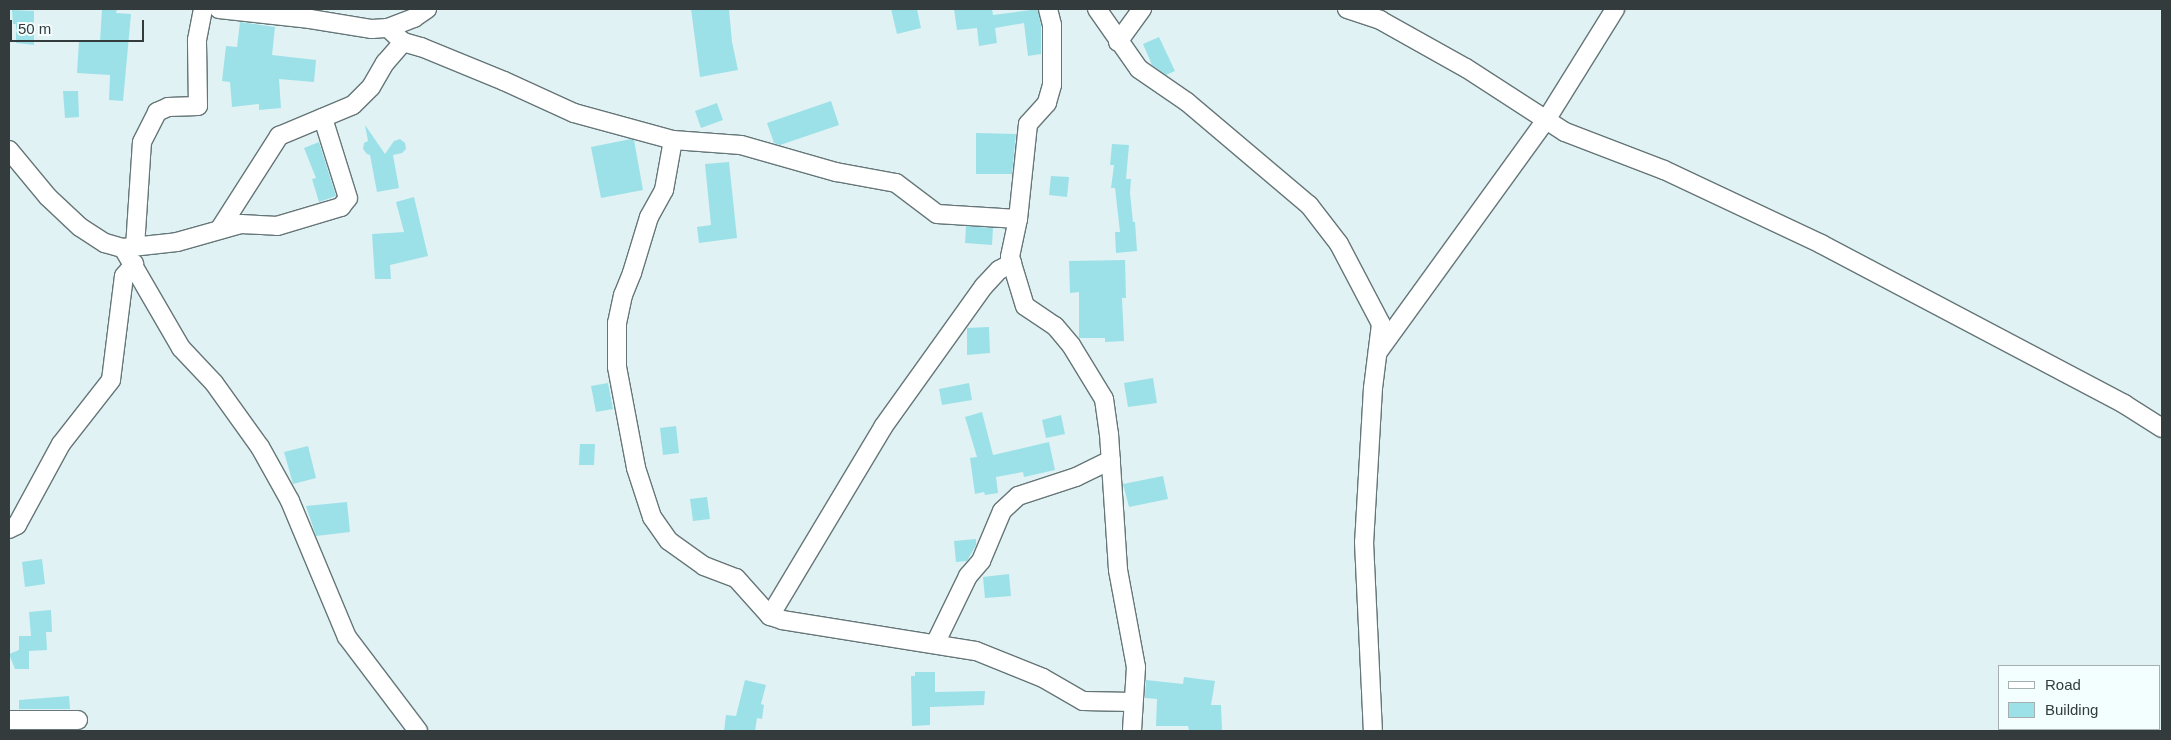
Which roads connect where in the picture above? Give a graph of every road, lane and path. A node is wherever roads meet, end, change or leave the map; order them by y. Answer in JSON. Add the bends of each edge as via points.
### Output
{"nodes":[{"id":1,"x":203,"y":9,"type":"edge"},
{"id":2,"x":219,"y":9,"type":"edge"},
{"id":3,"x":427,"y":9,"type":"edge"},
{"id":4,"x":1048,"y":9,"type":"edge"},
{"id":5,"x":1097,"y":9,"type":"edge"},
{"id":6,"x":1142,"y":9,"type":"edge"},
{"id":7,"x":1347,"y":9,"type":"edge"},
{"id":8,"x":1615,"y":9,"type":"edge"},
{"id":9,"x":388,"y":28,"type":"junction"},
{"id":10,"x":403,"y":42,"type":"junction"},
{"id":11,"x":1118,"y":42,"type":"junction"},
{"id":12,"x":323,"y":118,"type":"junction"},
{"id":13,"x":1546,"y":120,"type":"junction"},
{"id":14,"x":674,"y":140,"type":"junction"},
{"id":15,"x":9,"y":150,"type":"edge"},
{"id":16,"x":1018,"y":219,"type":"junction"},
{"id":17,"x":219,"y":230,"type":"junction"},
{"id":18,"x":129,"y":247,"type":"junction"},
{"id":19,"x":1012,"y":263,"type":"junction"},
{"id":20,"x":134,"y":264,"type":"junction"},
{"id":21,"x":1377,"y":352,"type":"junction"},
{"id":22,"x":2162,"y":428,"type":"edge"},
{"id":23,"x":1111,"y":460,"type":"junction"},
{"id":24,"x":9,"y":529,"type":"edge"},
{"id":25,"x":770,"y":616,"type":"junction"},
{"id":26,"x":935,"y":644,"type":"junction"},
{"id":27,"x":1133,"y":702,"type":"junction"},
{"id":28,"x":9,"y":720,"type":"edge"},
{"id":29,"x":78,"y":720,"type":"dead end"},
{"id":30,"x":418,"y":731,"type":"edge"},
{"id":31,"x":1132,"y":731,"type":"edge"},
{"id":32,"x":1373,"y":731,"type":"edge"}],
"edges":[{"from":1,"to":18,"type":"street","via":[[197,40],[198,106],[157,112],[142,142]]},
{"from":2,"to":9,"type":"street","via":[[310,18],[372,29]]},
{"from":3,"to":9,"type":"street"},
{"from":4,"to":16,"type":"street","via":[[1052,25],[1052,85],[1048,103],[1028,124]]},
{"from":5,"to":11,"type":"street"},
{"from":6,"to":11,"type":"street"},
{"from":7,"to":13,"type":"street","via":[[1380,20],[1458,63]]},
{"from":8,"to":13,"type":"street"},
{"from":9,"to":10,"type":"street"},
{"from":10,"to":12,"type":"street","via":[[353,106]]},
{"from":10,"to":14,"type":"street","via":[[504,81],[563,110]]},
{"from":11,"to":21,"type":"street","via":[[1139,69],[1187,102],[1309,205],[1339,244],[1381,324]]},
{"from":12,"to":17,"type":"street","via":[[279,136]]},
{"from":12,"to":17,"type":"street","via":[[348,198],[341,207],[277,226],[241,224]]},
{"from":13,"to":21,"type":"street"},
{"from":13,"to":22,"type":"street","via":[[1576,137],[1664,170],[1822,244],[2124,404]]},
{"from":14,"to":16,"type":"street","via":[[742,145],[836,172],[896,182],[937,214]]},
{"from":14,"to":25,"type":"street","via":[[664,190],[649,217],[617,323],[617,367],[636,468],[652,517],[669,541],[704,566],[736,578]]},
{"from":15,"to":18,"type":"street","via":[[48,197],[80,226],[104,243]]},
{"from":16,"to":19,"type":"street","via":[[1010,257]]},
{"from":17,"to":18,"type":"street","via":[[177,242]]},
{"from":18,"to":20,"type":"street"},
{"from":19,"to":23,"type":"street","via":[[1024,306],[1055,326],[1071,345],[1104,399]]},
{"from":19,"to":25,"type":"street","via":[[999,270],[984,286],[883,427]]},
{"from":20,"to":24,"type":"street","via":[[124,276],[111,380],[62,444],[17,525]]},
{"from":20,"to":30,"type":"street","via":[[181,348],[214,383],[260,447],[290,501],[347,638]]},
{"from":21,"to":32,"type":"street","via":[[1364,542]]},
{"from":23,"to":26,"type":"street","via":[[1076,477],[1018,496],[1002,511],[980,561],[968,576]]},
{"from":23,"to":27,"type":"street","via":[[1118,570],[1135,657]]},
{"from":25,"to":26,"type":"street"},
{"from":26,"to":27,"type":"street","via":[[976,651],[1043,678],[1084,701]]},
{"from":27,"to":31,"type":"street"},
{"from":28,"to":29,"type":"street"}]}
